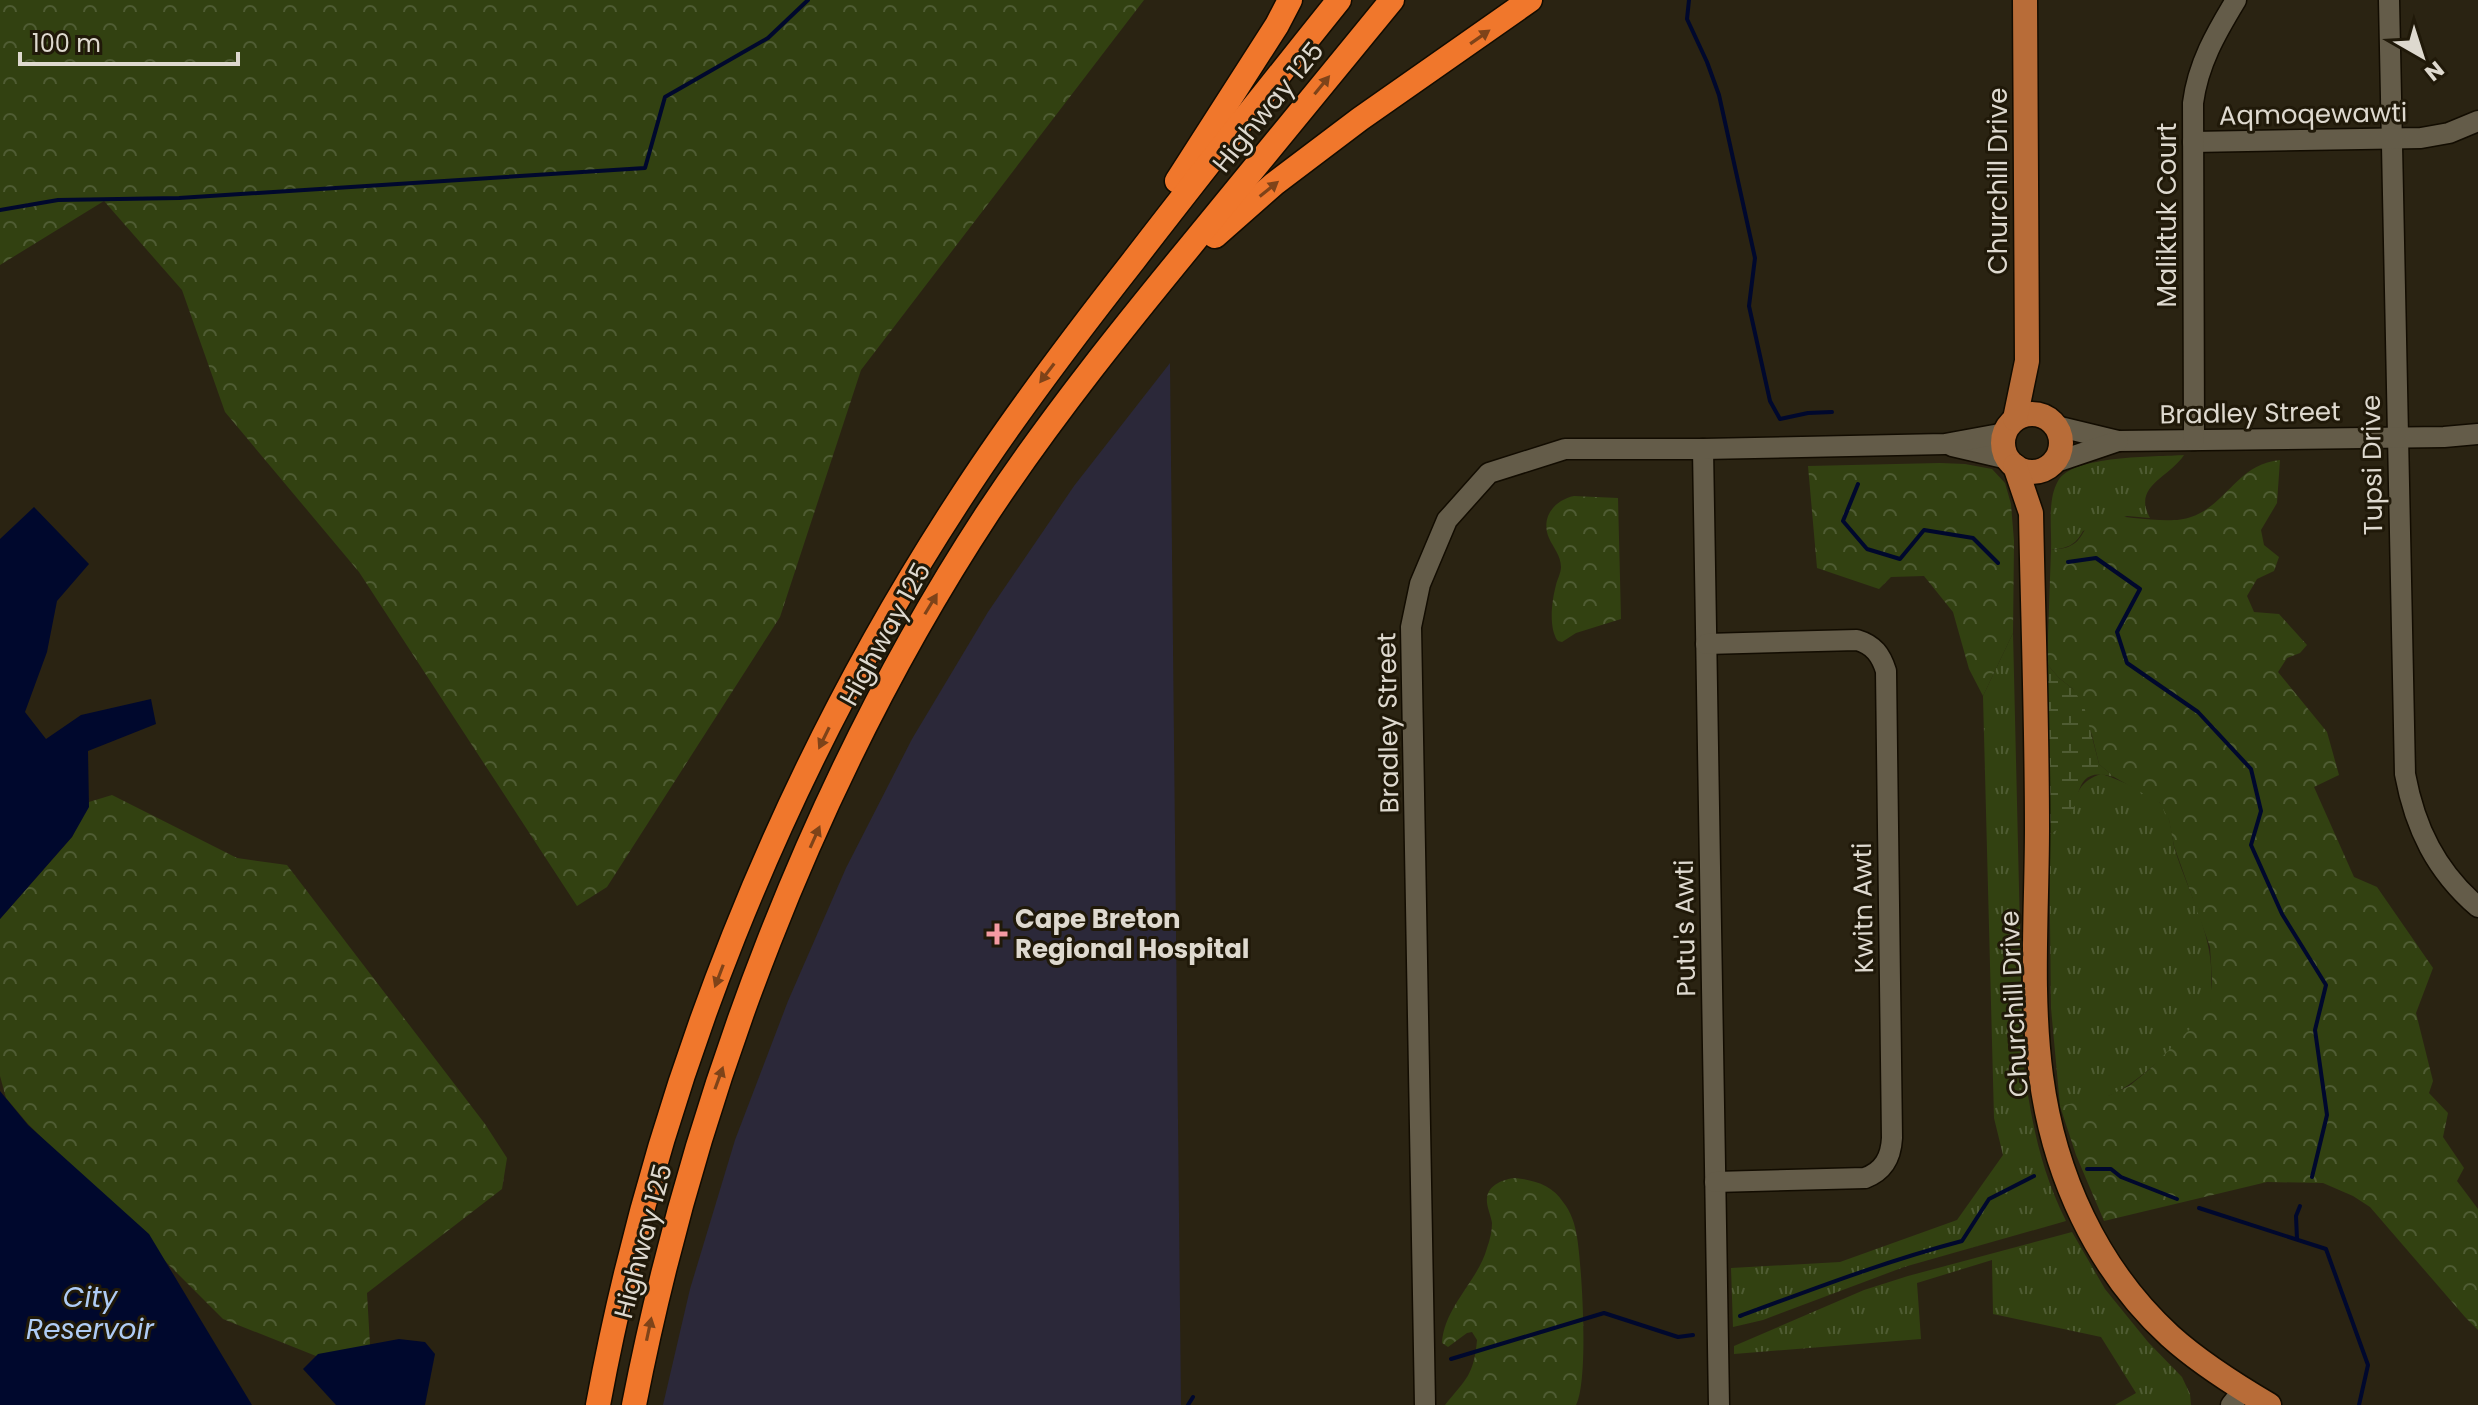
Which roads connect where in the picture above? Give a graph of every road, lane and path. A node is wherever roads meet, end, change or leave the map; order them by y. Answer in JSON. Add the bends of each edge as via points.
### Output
{"nodes":[{"id":1,"x":1290,"y":0,"type":"edge"},
{"id":2,"x":1339,"y":0,"type":"edge"},
{"id":3,"x":1392,"y":0,"type":"edge"},
{"id":4,"x":1530,"y":0,"type":"edge"},
{"id":5,"x":2025,"y":0,"type":"edge"},
{"id":6,"x":2236,"y":0,"type":"edge"},
{"id":7,"x":2389,"y":0,"type":"edge"},
{"id":8,"x":2478,"y":121,"type":"edge"},
{"id":9,"x":2392,"y":139,"type":"junction"},
{"id":10,"x":2193,"y":142,"type":"junction"},
{"id":11,"x":1094,"y":311,"type":"junction"},
{"id":12,"x":1112,"y":340,"type":"junction"},
{"id":13,"x":2027,"y":361,"type":"junction"},
{"id":14,"x":2048,"y":421,"type":"junction"},
{"id":15,"x":2010,"y":426,"type":"junction"},
{"id":16,"x":2478,"y":434,"type":"edge"},
{"id":17,"x":2398,"y":437,"type":"junction"},
{"id":18,"x":2194,"y":440,"type":"junction"},
{"id":19,"x":2118,"y":441,"type":"junction"},
{"id":20,"x":1945,"y":444,"type":"junction"},
{"id":21,"x":1703,"y":449,"type":"junction"},
{"id":22,"x":2012,"y":462,"type":"junction"},
{"id":23,"x":2051,"y":464,"type":"junction"},
{"id":24,"x":2031,"y":513,"type":"junction"},
{"id":25,"x":1706,"y":644,"type":"junction"},
{"id":26,"x":2478,"y":907,"type":"edge"},
{"id":27,"x":1715,"y":1182,"type":"junction"},
{"id":28,"x":2237,"y":1397,"type":"edge"},
{"id":29,"x":598,"y":1405,"type":"edge"},
{"id":30,"x":634,"y":1405,"type":"edge"},
{"id":31,"x":1425,"y":1405,"type":"edge"},
{"id":32,"x":1719,"y":1405,"type":"edge"},
{"id":33,"x":2269,"y":1405,"type":"edge"}],
"edges":[{"from":1,"to":11,"type":"highway"},
{"from":2,"to":11,"type":"highway","name":"Highway 125"},
{"from":12,"to":3,"type":"highway","name":"Highway 125","one_way":true},
{"from":12,"to":4,"type":"highway","one_way":true,"via":[[1274,184]]},
{"from":5,"to":13,"type":"main road","name":"Churchill Drive"},
{"from":6,"to":10,"type":"street","name":"Maliktuk Court","via":[[2200,69]]},
{"from":7,"to":9,"type":"street","name":"Tupsi Drive"},
{"from":8,"to":9,"type":"street","name":"Aqmoqewawti","via":[[2432,137]]},
{"from":9,"to":10,"type":"street","name":"Aqmoqewawti"},
{"from":9,"to":17,"type":"street","name":"Tupsi Drive"},
{"from":10,"to":18,"type":"street","name":"Maliktuk Court"},
{"from":11,"to":29,"type":"highway","name":"Highway 125","one_way":true,"via":[[948,517],[845,695],[784,819],[678,1091],[644,1201]]},
{"from":30,"to":12,"type":"highway","name":"Highway 125","one_way":true,"via":[[658,1290],[708,1111],[757,973],[819,828],[937,595],[992,507]]},
{"from":13,"to":14,"type":"main road","name":"Churchill Drive"},
{"from":13,"to":15,"type":"main road","name":"Churchill Drive"},
{"from":14,"to":15,"type":"main road","via":[[2023,415]]},
{"from":14,"to":19,"type":"street","name":"Bradley Street"},
{"from":14,"to":23,"type":"main road","via":[[2061,445]]},
{"from":15,"to":20,"type":"street","name":"Bradley Street"},
{"from":15,"to":22,"type":"main road","via":[[2004,451]]},
{"from":16,"to":17,"type":"street","name":"Bradley Street"},
{"from":17,"to":18,"type":"street","name":"Bradley Street"},
{"from":17,"to":26,"type":"street","name":"Tupsi Drive","via":[[2405,774],[2414,815],[2429,848]]},
{"from":18,"to":19,"type":"street","name":"Bradley Street"},
{"from":19,"to":23,"type":"street","name":"Bradley Street"},
{"from":20,"to":21,"type":"street","name":"Bradley Street"},
{"from":20,"to":22,"type":"street","name":"Bradley Street"},
{"from":21,"to":25,"type":"street","name":"Putu's Awti"},
{"from":21,"to":31,"type":"street","name":"Bradley Street","via":[[1565,449],[1489,473],[1447,520],[1420,584],[1411,627]]},
{"from":22,"to":23,"type":"main road","via":[[2032,472]]},
{"from":22,"to":24,"type":"main road","name":"Churchill Drive"},
{"from":23,"to":24,"type":"main road","name":"Churchill Drive"},
{"from":24,"to":28,"type":"main road","name":"Churchill Drive","via":[[2038,1037],[2054,1144],[2069,1189],[2107,1262],[2144,1310]]},
{"from":25,"to":27,"type":"street","name":"Putu's Awti"},
{"from":25,"to":27,"type":"street","name":"Kwitn Awti","via":[[1857,640],[1873,647],[1886,671],[1889,1156],[1879,1171],[1865,1178]]},
{"from":27,"to":32,"type":"street","name":"Putu's Awti"},
{"from":28,"to":33,"type":"main road","name":"Churchill Drive"}]}
